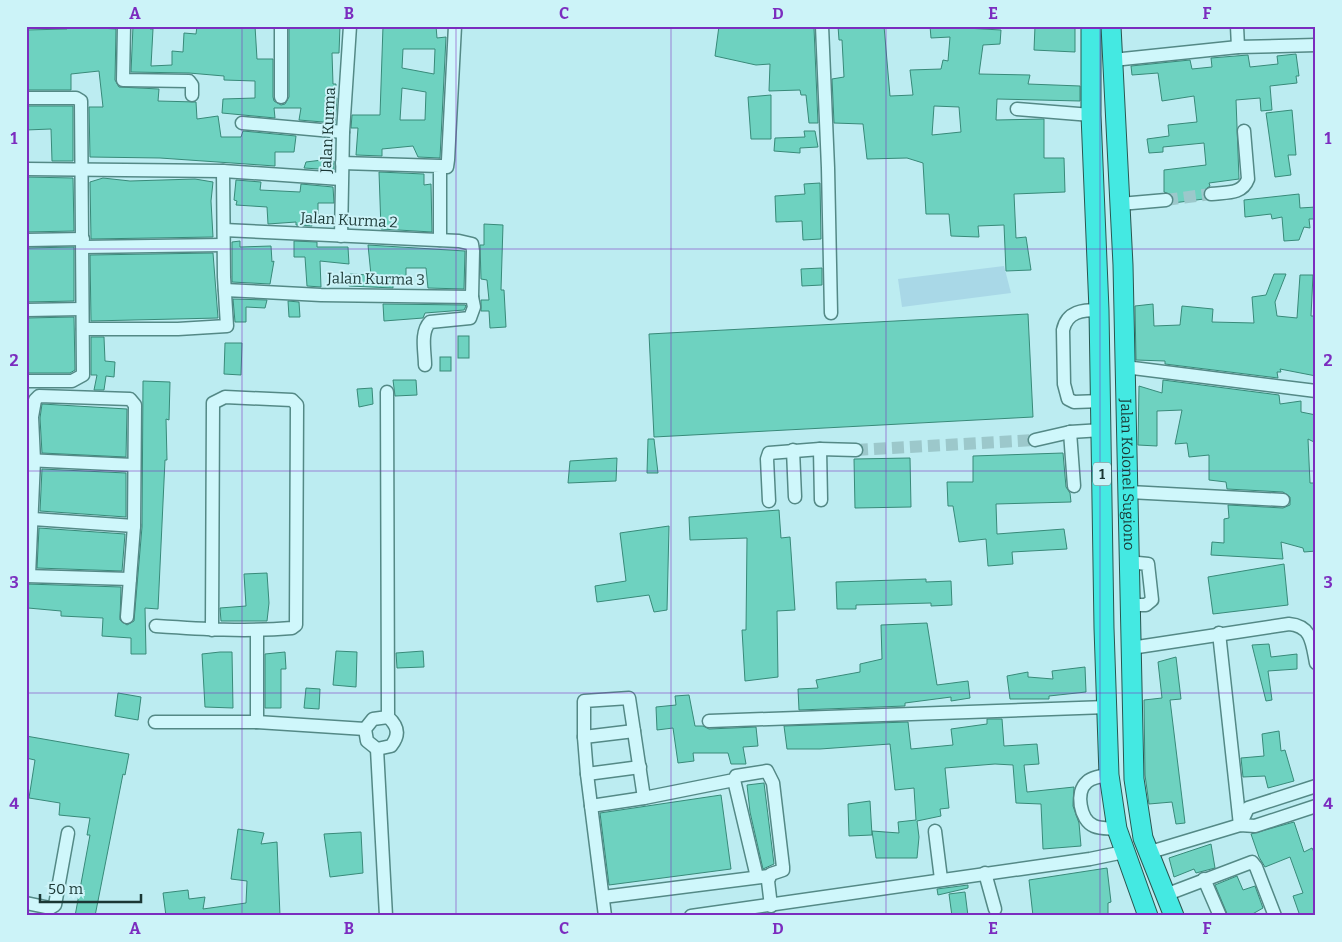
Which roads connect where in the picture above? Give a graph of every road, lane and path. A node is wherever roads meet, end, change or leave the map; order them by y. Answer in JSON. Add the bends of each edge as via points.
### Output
{"nodes":[{"id":1,"x":124,"y":26,"type":"edge"},
{"id":2,"x":281,"y":26,"type":"edge"},
{"id":3,"x":350,"y":26,"type":"edge"},
{"id":4,"x":455,"y":26,"type":"edge"},
{"id":5,"x":822,"y":26,"type":"edge"},
{"id":6,"x":1091,"y":26,"type":"edge"},
{"id":7,"x":1111,"y":26,"type":"edge"},
{"id":8,"x":1237,"y":26,"type":"edge"},
{"id":9,"x":1316,"y":45,"type":"edge"},
{"id":10,"x":1238,"y":47,"type":"junction"},
{"id":11,"x":1113,"y":60,"type":"junction"},
{"id":12,"x":192,"y":95,"type":"dead end"},
{"id":13,"x":281,"y":97,"type":"dead end"},
{"id":14,"x":26,"y":98,"type":"edge"},
{"id":15,"x":1017,"y":109,"type":"dead end"},
{"id":16,"x":1091,"y":115,"type":"junction"},
{"id":17,"x":242,"y":123,"type":"dead end"},
{"id":18,"x":1244,"y":131,"type":"dead end"},
{"id":19,"x":343,"y":132,"type":"junction"},
{"id":20,"x":342,"y":163,"type":"junction"},
{"id":21,"x":440,"y":166,"type":"junction"},
{"id":22,"x":26,"y":169,"type":"edge"},
{"id":23,"x":81,"y":169,"type":"junction"},
{"id":24,"x":223,"y":171,"type":"junction"},
{"id":25,"x":341,"y":179,"type":"junction"},
{"id":26,"x":1211,"y":194,"type":"tunnel mouth"},
{"id":27,"x":1166,"y":200,"type":"tunnel mouth"},
{"id":28,"x":1120,"y":204,"type":"junction"},
{"id":29,"x":224,"y":230,"type":"junction"},
{"id":30,"x":341,"y":236,"type":"junction"},
{"id":31,"x":26,"y":240,"type":"edge"},
{"id":32,"x":440,"y":240,"type":"junction"},
{"id":33,"x":83,"y":243,"type":"junction"},
{"id":34,"x":224,"y":245,"type":"junction"},
{"id":35,"x":225,"y":290,"type":"junction"},
{"id":36,"x":472,"y":297,"type":"junction"},
{"id":37,"x":82,"y":308,"type":"junction"},
{"id":38,"x":26,"y":310,"type":"edge"},
{"id":39,"x":1099,"y":310,"type":"junction"},
{"id":40,"x":830,"y":313,"type":"dead end"},
{"id":41,"x":83,"y":329,"type":"junction"},
{"id":42,"x":425,"y":365,"type":"dead end"},
{"id":43,"x":1125,"y":367,"type":"junction"},
{"id":44,"x":26,"y":381,"type":"edge"},
{"id":45,"x":1316,"y":391,"type":"edge"},
{"id":46,"x":387,"y":392,"type":"dead end"},
{"id":47,"x":1102,"y":401,"type":"junction"},
{"id":48,"x":1127,"y":428,"type":"junction"},
{"id":49,"x":1102,"y":430,"type":"junction"},
{"id":50,"x":1070,"y":432,"type":"junction"},
{"id":51,"x":1035,"y":440,"type":"tunnel mouth"},
{"id":52,"x":820,"y":449,"type":"junction"},
{"id":53,"x":793,"y":450,"type":"junction"},
{"id":54,"x":856,"y":450,"type":"tunnel mouth"},
{"id":55,"x":30,"y":460,"type":"edge"},
{"id":56,"x":133,"y":466,"type":"junction"},
{"id":57,"x":1074,"y":486,"type":"dead end"},
{"id":58,"x":1129,"y":492,"type":"junction"},
{"id":59,"x":795,"y":497,"type":"dead end"},
{"id":60,"x":821,"y":500,"type":"dead end"},
{"id":61,"x":1283,"y":500,"type":"dead end"},
{"id":62,"x":769,"y":501,"type":"dead end"},
{"id":63,"x":32,"y":519,"type":"junction"},
{"id":64,"x":134,"y":526,"type":"junction"},
{"id":65,"x":1128,"y":562,"type":"junction"},
{"id":66,"x":28,"y":576,"type":"edge"},
{"id":67,"x":130,"y":579,"type":"junction"},
{"id":68,"x":1128,"y":583,"type":"junction"},
{"id":69,"x":1150,"y":583,"type":"junction"},
{"id":70,"x":1130,"y":605,"type":"junction"},
{"id":71,"x":127,"y":617,"type":"dead end"},
{"id":72,"x":156,"y":626,"type":"dead end"},
{"id":73,"x":212,"y":630,"type":"junction"},
{"id":74,"x":257,"y":631,"type":"junction"},
{"id":75,"x":1219,"y":634,"type":"junction"},
{"id":76,"x":1130,"y":648,"type":"junction"},
{"id":77,"x":1316,"y":663,"type":"edge"},
{"id":78,"x":1107,"y":708,"type":"junction"},
{"id":79,"x":388,"y":717,"type":"junction"},
{"id":80,"x":709,"y":721,"type":"dead end"},
{"id":81,"x":155,"y":722,"type":"dead end"},
{"id":82,"x":257,"y":722,"type":"junction"},
{"id":83,"x":365,"y":729,"type":"junction"},
{"id":84,"x":634,"y":731,"type":"junction"},
{"id":85,"x":584,"y":737,"type":"junction"},
{"id":86,"x":377,"y":749,"type":"junction"},
{"id":87,"x":640,"y":767,"type":"junction"},
{"id":88,"x":588,"y":774,"type":"junction"},
{"id":89,"x":1109,"y":774,"type":"junction"},
{"id":90,"x":734,"y":780,"type":"junction"},
{"id":91,"x":1316,"y":786,"type":"edge"},
{"id":92,"x":644,"y":798,"type":"junction"},
{"id":93,"x":591,"y":806,"type":"junction"},
{"id":94,"x":1316,"y":806,"type":"edge"},
{"id":95,"x":1240,"y":825,"type":"junction"},
{"id":96,"x":1117,"y":829,"type":"junction"},
{"id":97,"x":934,"y":831,"type":"dead end"},
{"id":98,"x":68,"y":833,"type":"dead end"},
{"id":99,"x":1124,"y":852,"type":"junction"},
{"id":100,"x":1147,"y":853,"type":"junction"},
{"id":101,"x":985,"y":873,"type":"junction"},
{"id":102,"x":763,"y":876,"type":"junction"},
{"id":103,"x":941,"y":879,"type":"junction"},
{"id":104,"x":1204,"y":879,"type":"junction"},
{"id":105,"x":1165,"y":895,"type":"junction"},
{"id":106,"x":603,"y":897,"type":"junction"},
{"id":107,"x":26,"y":903,"type":"edge"},
{"id":108,"x":771,"y":906,"type":"junction"},
{"id":109,"x":995,"y":909,"type":"dead end"},
{"id":110,"x":713,"y":914,"type":"edge"},
{"id":111,"x":386,"y":916,"type":"edge"},
{"id":112,"x":606,"y":916,"type":"edge"},
{"id":113,"x":691,"y":916,"type":"edge"},
{"id":114,"x":1148,"y":916,"type":"edge"},
{"id":115,"x":1174,"y":916,"type":"edge"},
{"id":116,"x":1220,"y":916,"type":"edge"},
{"id":117,"x":1275,"y":916,"type":"edge"}],
"edges":[{"from":1,"to":12,"type":"street","via":[[123,80],[189,81]]},
{"from":2,"to":13,"type":"street"},
{"from":3,"to":19,"type":"street","name":"Jalan Kurma"},
{"from":4,"to":21,"type":"street","via":[[448,160],[446,167]]},
{"from":5,"to":40,"type":"street"},
{"from":6,"to":16,"type":"highway","name":"Jalan Kolonel Sugiono","number":"1"},
{"from":7,"to":11,"type":"highway","name":"Jalan Kolonel Sugiono","number":"1"},
{"from":8,"to":10,"type":"street"},
{"from":9,"to":10,"type":"street"},
{"from":10,"to":11,"type":"street"},
{"from":11,"to":28,"type":"highway","name":"Jalan Kolonel Sugiono","number":"1"},
{"from":14,"to":23,"type":"street","via":[[76,98],[81,101]]},
{"from":15,"to":16,"type":"street"},
{"from":16,"to":39,"type":"highway","name":"Jalan Kolonel Sugiono","number":"1"},
{"from":17,"to":19,"type":"street"},
{"from":18,"to":26,"type":"street","via":[[1248,180],[1245,187],[1239,191]]},
{"from":19,"to":20,"type":"street","name":"Jalan Kurma"},
{"from":20,"to":21,"type":"street"},
{"from":20,"to":25,"type":"street","name":"Jalan Kurma"},
{"from":21,"to":32,"type":"street"},
{"from":22,"to":23,"type":"street"},
{"from":23,"to":24,"type":"street"},
{"from":23,"to":33,"type":"street"},
{"from":24,"to":25,"type":"street"},
{"from":24,"to":29,"type":"street"},
{"from":25,"to":30,"type":"street","name":"Jalan Kurma"},
{"from":27,"to":28,"type":"street"},
{"from":28,"to":43,"type":"highway","name":"Jalan Kolonel Sugiono","number":"1"},
{"from":29,"to":30,"type":"street","name":"Jalan Kurma 2"},
{"from":29,"to":34,"type":"street"},
{"from":30,"to":32,"type":"street","name":"Jalan Kurma 2"},
{"from":31,"to":33,"type":"street"},
{"from":32,"to":36,"type":"street","name":"Jalan Kurma 2","via":[[472,244]]},
{"from":33,"to":34,"type":"street"},
{"from":33,"to":37,"type":"street"},
{"from":34,"to":35,"type":"street"},
{"from":35,"to":36,"type":"street","name":"Jalan Kurma 3"},
{"from":35,"to":41,"type":"street","via":[[228,324],[224,327]]},
{"from":36,"to":42,"type":"street","via":[[474,307],[470,318],[430,322],[426,326]]},
{"from":37,"to":38,"type":"street"},
{"from":37,"to":41,"type":"street"},
{"from":39,"to":47,"type":"highway","name":"Jalan Kolonel Sugiono","number":"1"},
{"from":39,"to":47,"type":"street","via":[[1069,315],[1065,321],[1064,375],[1068,399],[1074,402]]},
{"from":41,"to":44,"type":"street","via":[[81,378],[60,382]]},
{"from":43,"to":45,"type":"street"},
{"from":43,"to":48,"type":"highway","name":"Jalan Kolonel Sugiono","number":"1"},
{"from":46,"to":79,"type":"street"},
{"from":47,"to":49,"type":"highway","name":"Jalan Kolonel Sugiono","number":"1"},
{"from":48,"to":49,"type":"highway"},
{"from":48,"to":58,"type":"highway","name":"Jalan Kolonel Sugiono","number":"1"},
{"from":49,"to":50,"type":"street"},
{"from":49,"to":78,"type":"highway","name":"Jalan Kolonel Sugiono","number":"1"},
{"from":50,"to":51,"type":"street"},
{"from":50,"to":57,"type":"street"},
{"from":52,"to":53,"type":"street"},
{"from":52,"to":54,"type":"street"},
{"from":52,"to":60,"type":"street"},
{"from":53,"to":59,"type":"street"},
{"from":53,"to":62,"type":"street","via":[[769,453]]},
{"from":55,"to":56,"type":"street"},
{"from":55,"to":56,"type":"street","via":[[36,398],[128,398],[135,405]]},
{"from":55,"to":63,"type":"street"},
{"from":56,"to":64,"type":"street"},
{"from":58,"to":61,"type":"street"},
{"from":58,"to":65,"type":"highway","name":"Jalan Kolonel Sugiono","number":"1"},
{"from":63,"to":64,"type":"street"},
{"from":63,"to":66,"type":"street"},
{"from":64,"to":67,"type":"street"},
{"from":65,"to":68,"type":"highway","name":"Jalan Kolonel Sugiono","number":"1"},
{"from":65,"to":69,"type":"street","via":[[1148,564]]},
{"from":66,"to":67,"type":"street"},
{"from":67,"to":71,"type":"street"},
{"from":68,"to":69,"type":"street"},
{"from":68,"to":70,"type":"highway","name":"Jalan Kolonel Sugiono","number":"1"},
{"from":69,"to":70,"type":"street","via":[[1151,603]]},
{"from":70,"to":76,"type":"highway","name":"Jalan Kolonel Sugiono","number":"1"},
{"from":72,"to":73,"type":"street"},
{"from":73,"to":74,"type":"street"},
{"from":73,"to":74,"type":"street","via":[[213,403],[225,397],[292,400],[297,405],[296,624],[290,628]]},
{"from":74,"to":82,"type":"street"},
{"from":75,"to":76,"type":"street"},
{"from":75,"to":77,"type":"street","via":[[1299,625],[1309,634]]},
{"from":75,"to":95,"type":"street"},
{"from":76,"to":100,"type":"highway","name":"Jalan Kolonel Sugiono","number":"1","via":[[1134,779],[1140,829]]},
{"from":78,"to":80,"type":"street"},
{"from":78,"to":89,"type":"highway","name":"Jalan Kolonel Sugiono","number":"1"},
{"from":79,"to":83,"type":"street","via":[[373,719]]},
{"from":79,"to":86,"type":"street","via":[[396,726],[396,740],[385,749]]},
{"from":81,"to":82,"type":"street"},
{"from":82,"to":83,"type":"street"},
{"from":83,"to":86,"type":"street","via":[[367,741]]},
{"from":84,"to":85,"type":"street"},
{"from":84,"to":85,"type":"street","via":[[628,697],[584,701]]},
{"from":84,"to":87,"type":"street"},
{"from":85,"to":88,"type":"street"},
{"from":86,"to":111,"type":"street"},
{"from":87,"to":88,"type":"street"},
{"from":87,"to":92,"type":"street"},
{"from":88,"to":93,"type":"street"},
{"from":89,"to":96,"type":"highway","name":"Jalan Kolonel Sugiono","number":"1"},
{"from":89,"to":96,"type":"street","via":[[1084,784],[1081,805],[1084,817],[1096,828]]},
{"from":90,"to":92,"type":"street"},
{"from":90,"to":102,"type":"street"},
{"from":90,"to":102,"type":"street","via":[[736,776],[763,770],[772,779],[783,870]]},
{"from":91,"to":95,"type":"street","via":[[1248,808]]},
{"from":92,"to":93,"type":"street"},
{"from":93,"to":106,"type":"street"},
{"from":94,"to":95,"type":"street","via":[[1255,826]]},
{"from":95,"to":100,"type":"street"},
{"from":96,"to":99,"type":"highway","name":"Jalan Kolonel Sugiono","number":"1"},
{"from":97,"to":103,"type":"street"},
{"from":98,"to":107,"type":"street","via":[[55,905],[50,908]]},
{"from":99,"to":101,"type":"street"},
{"from":99,"to":114,"type":"highway","name":"Jalan Kolonel Sugiono","number":"1"},
{"from":100,"to":105,"type":"highway","name":"Jalan Kolonel Sugiono","number":"1"},
{"from":101,"to":103,"type":"street"},
{"from":101,"to":109,"type":"street"},
{"from":102,"to":106,"type":"street"},
{"from":102,"to":108,"type":"street","via":[[768,881]]},
{"from":103,"to":108,"type":"street"},
{"from":104,"to":105,"type":"street"},
{"from":104,"to":116,"type":"street"},
{"from":104,"to":117,"type":"street","via":[[1248,862],[1256,867]]},
{"from":105,"to":115,"type":"highway","name":"Jalan Kolonel Sugiono","number":"1"},
{"from":106,"to":112,"type":"street"},
{"from":108,"to":110,"type":"street"},
{"from":110,"to":113,"type":"street"}]}
